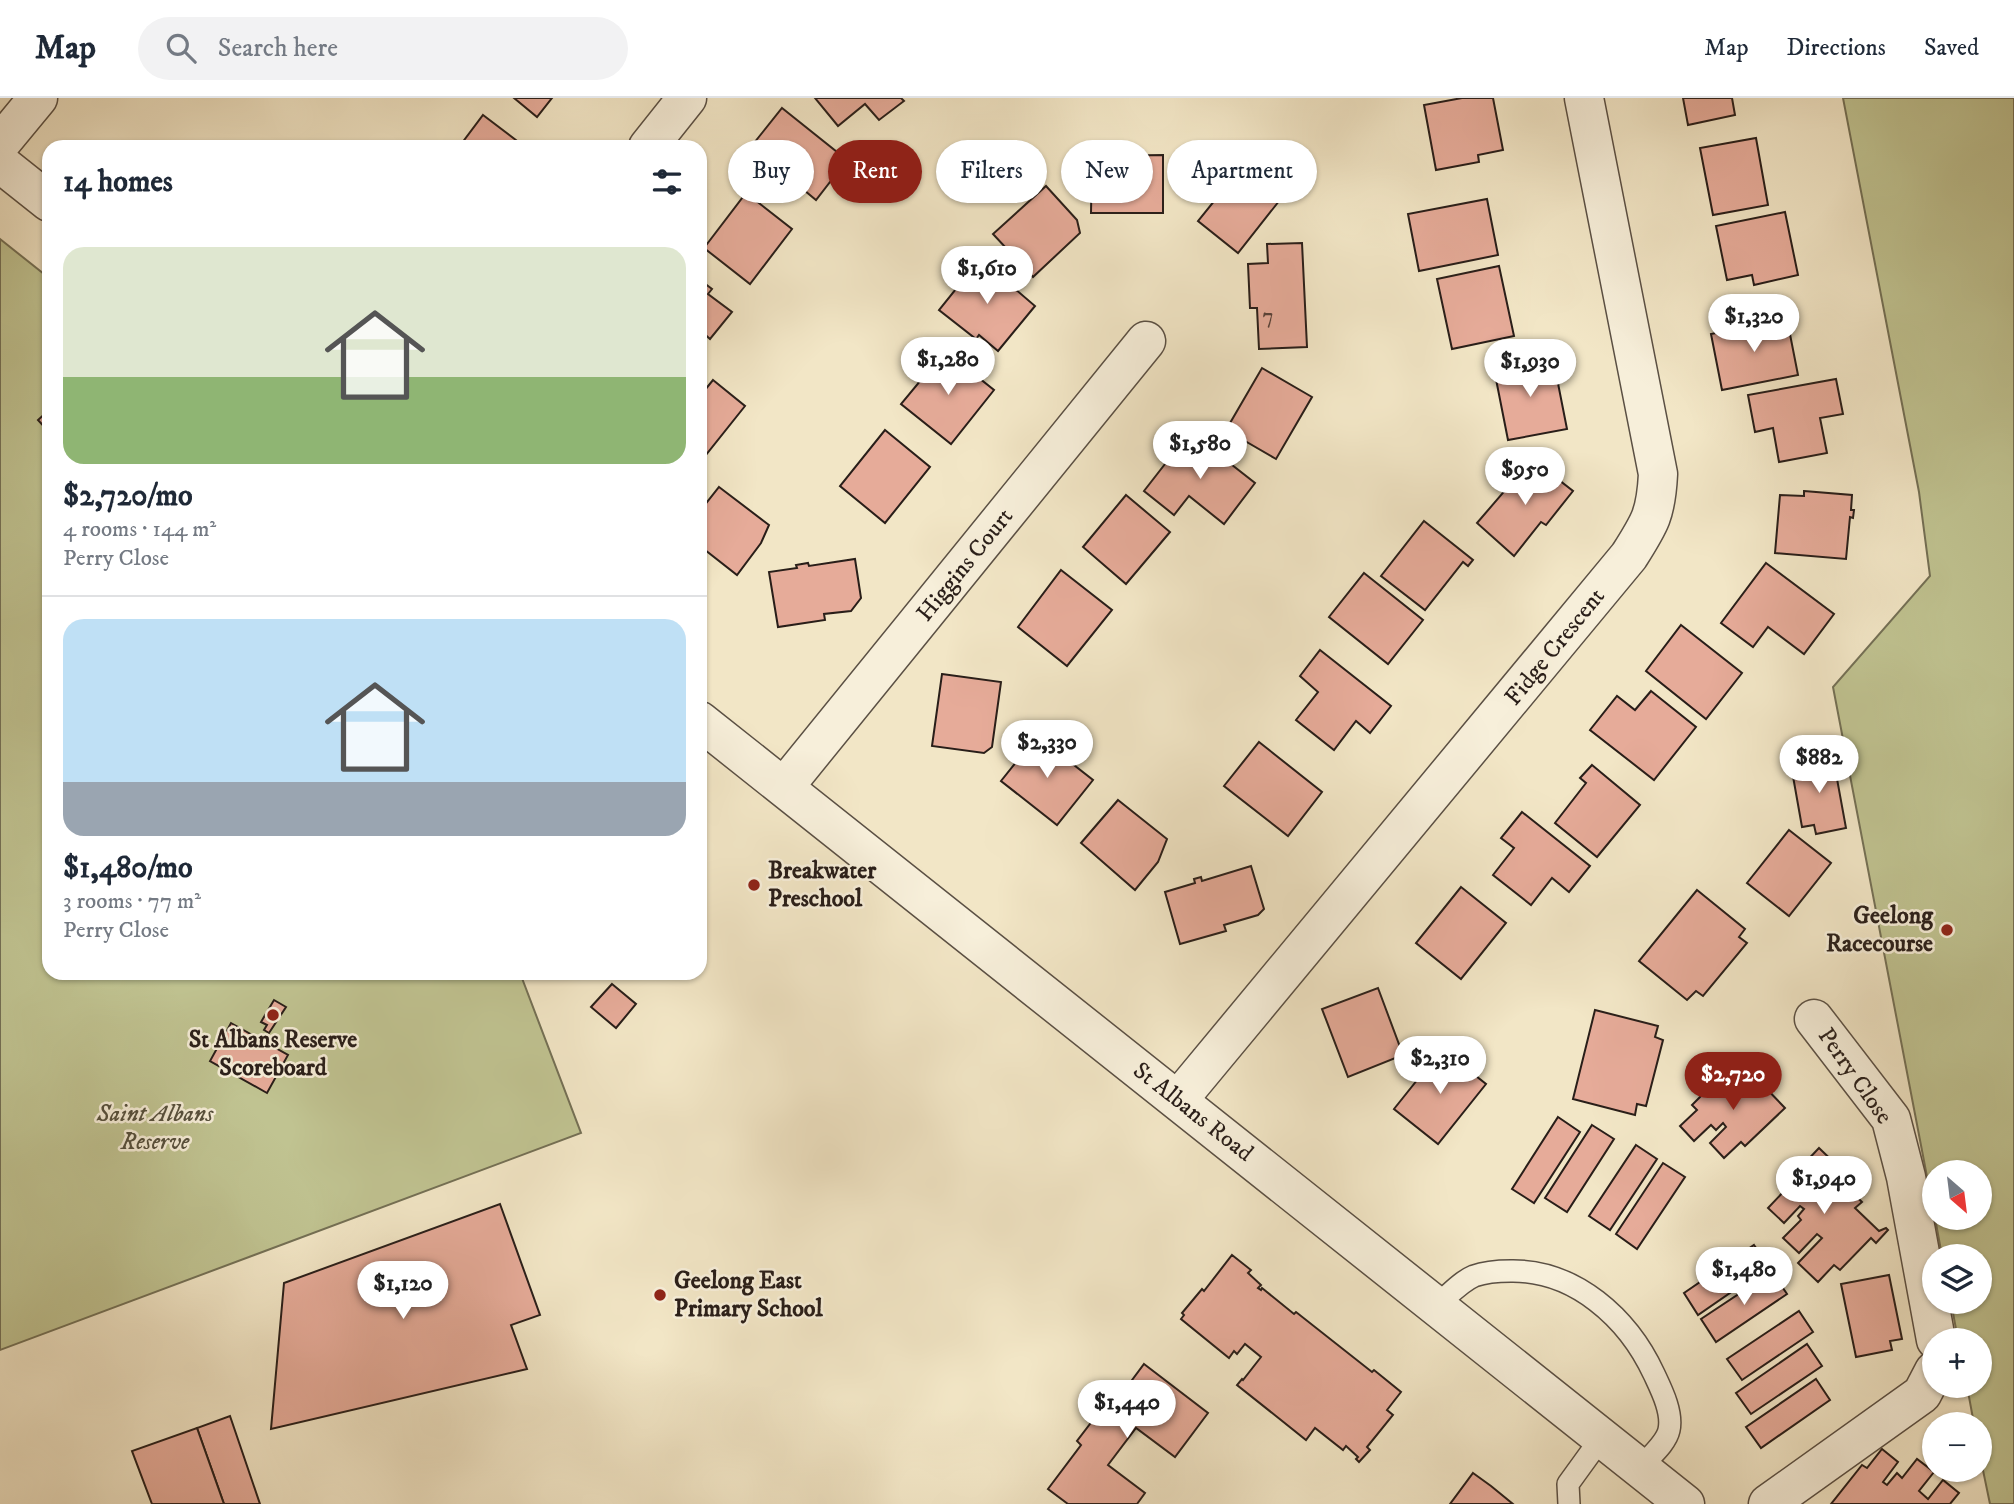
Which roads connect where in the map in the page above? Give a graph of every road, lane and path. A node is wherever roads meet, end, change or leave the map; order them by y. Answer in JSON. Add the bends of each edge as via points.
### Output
{"nodes":[{"id":1,"x":38,"y":98,"type":"edge"},
{"id":2,"x":687,"y":98,"type":"edge"},
{"id":3,"x":1584,"y":98,"type":"edge"},
{"id":4,"x":654,"y":140,"type":"edge"},
{"id":5,"x":0,"y":144,"type":"edge"},
{"id":6,"x":0,"y":163,"type":"edge"},
{"id":7,"x":42,"y":196,"type":"edge"},
{"id":8,"x":1146,"y":341,"type":"dead end"},
{"id":9,"x":707,"y":726,"type":"edge"},
{"id":10,"x":784,"y":787,"type":"junction"},
{"id":11,"x":1814,"y":1019,"type":"dead end"},
{"id":12,"x":1178,"y":1100,"type":"junction"},
{"id":13,"x":1436,"y":1306,"type":"junction"},
{"id":14,"x":1934,"y":1328,"type":"edge"},
{"id":15,"x":1922,"y":1394,"type":"edge"},
{"id":16,"x":1602,"y":1437,"type":"junction"},
{"id":17,"x":1640,"y":1468,"type":"junction"},
{"id":18,"x":1569,"y":1504,"type":"edge"},
{"id":19,"x":1685,"y":1504,"type":"edge"},
{"id":20,"x":1768,"y":1504,"type":"edge"}],
"edges":[{"from":1,"to":5,"type":"street"},
{"from":2,"to":4,"type":"street"},
{"from":3,"to":12,"type":"street","name":"Fidge Crescent","via":[[1658,474],[1650,523],[1629,556]]},
{"from":6,"to":7,"type":"street"},
{"from":8,"to":10,"type":"street","name":"Higgins Court"},
{"from":9,"to":10,"type":"street","name":"St Albans Road"},
{"from":10,"to":12,"type":"street","name":"St Albans Road"},
{"from":11,"to":14,"type":"street","name":"Perry Close","via":[[1891,1119]]},
{"from":12,"to":13,"type":"street","name":"St Albans Road"},
{"from":13,"to":16,"type":"street","name":"St Albans Road"},
{"from":13,"to":17,"type":"lane","via":[[1474,1277],[1507,1270],[1547,1274],[1597,1302],[1640,1346],[1667,1407],[1668,1434]]},
{"from":15,"to":20,"type":"street"},
{"from":16,"to":17,"type":"street","name":"St Albans Road"},
{"from":16,"to":18,"type":"lane","via":[[1568,1484]]},
{"from":17,"to":19,"type":"street","name":"St Albans Road"}]}
